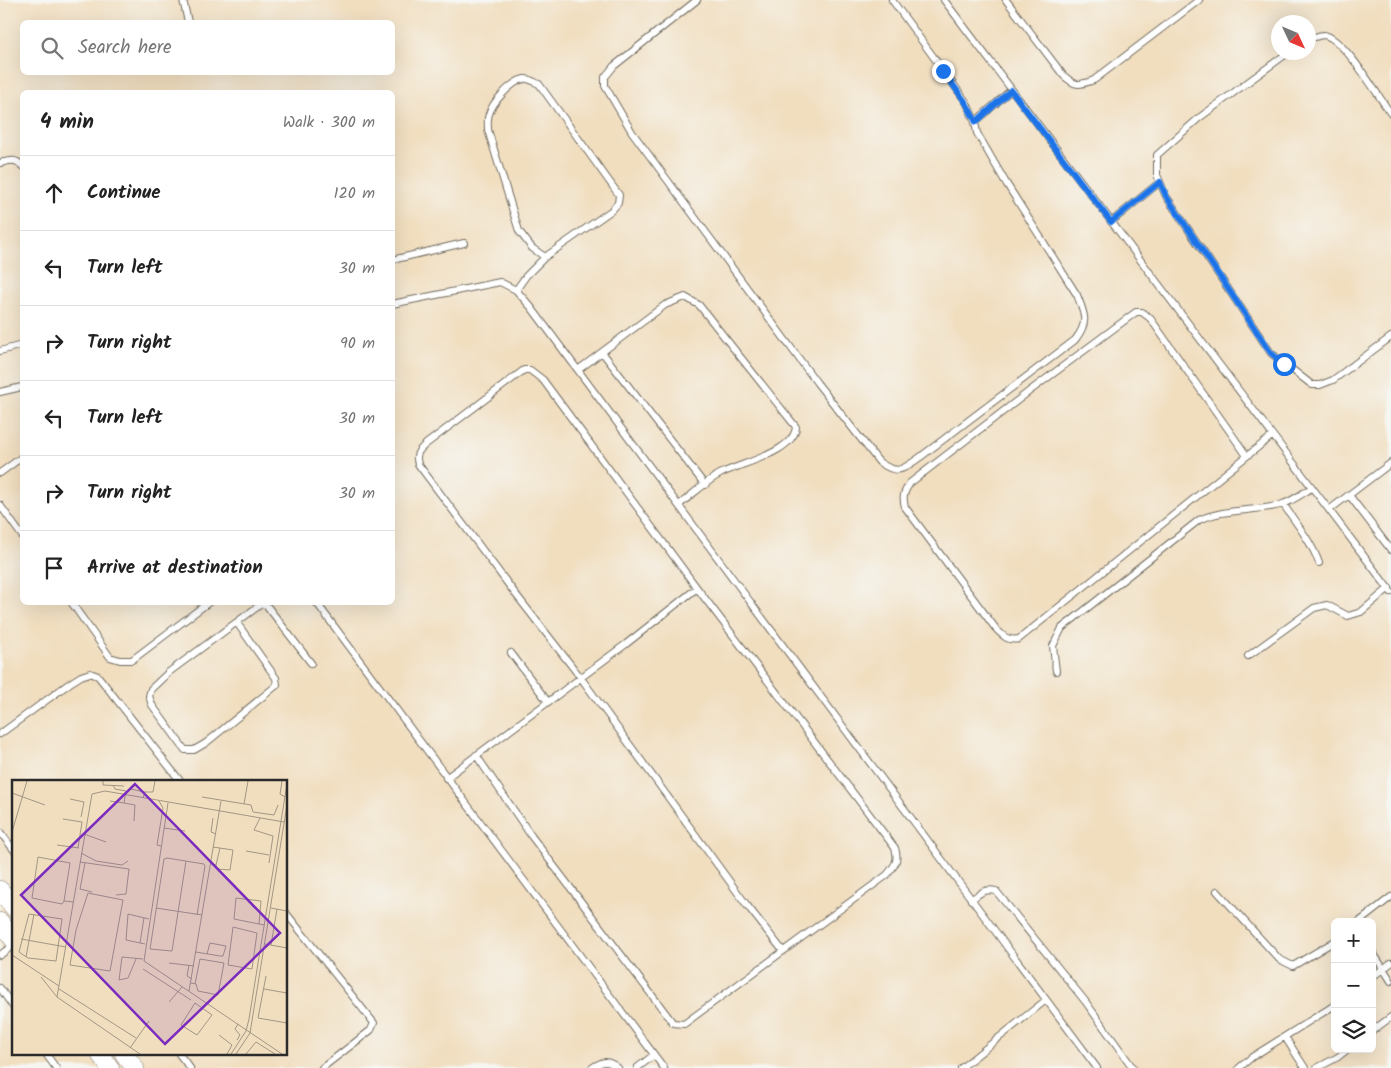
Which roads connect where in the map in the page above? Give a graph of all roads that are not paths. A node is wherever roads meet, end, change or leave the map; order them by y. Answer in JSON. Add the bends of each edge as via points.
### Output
{"nodes":[{"id":1,"x":183,"y":0,"type":"edge"},
{"id":2,"x":697,"y":0,"type":"edge"},
{"id":3,"x":892,"y":0,"type":"edge"},
{"id":4,"x":944,"y":0,"type":"edge"},
{"id":5,"x":1006,"y":0,"type":"edge"},
{"id":6,"x":1199,"y":0,"type":"edge"},
{"id":7,"x":188,"y":20,"type":"edge"},
{"id":8,"x":1316,"y":37,"type":"edge"},
{"id":9,"x":1278,"y":60,"type":"edge"},
{"id":10,"x":1011,"y":90,"type":"junction"},
{"id":11,"x":1391,"y":114,"type":"edge"},
{"id":12,"x":976,"y":122,"type":"junction"},
{"id":13,"x":0,"y":163,"type":"edge"},
{"id":14,"x":20,"y":164,"type":"edge"},
{"id":15,"x":1160,"y":182,"type":"junction"},
{"id":16,"x":1111,"y":222,"type":"junction"},
{"id":17,"x":464,"y":243,"type":"dead end"},
{"id":18,"x":545,"y":257,"type":"junction"},
{"id":19,"x":395,"y":259,"type":"edge"},
{"id":20,"x":516,"y":290,"type":"junction"},
{"id":21,"x":395,"y":303,"type":"edge"},
{"id":22,"x":1391,"y":337,"type":"edge"},
{"id":23,"x":20,"y":346,"type":"edge"},
{"id":24,"x":0,"y":351,"type":"edge"},
{"id":25,"x":602,"y":352,"type":"junction"},
{"id":26,"x":578,"y":370,"type":"junction"},
{"id":27,"x":20,"y":387,"type":"edge"},
{"id":28,"x":0,"y":392,"type":"edge"},
{"id":29,"x":1272,"y":436,"type":"junction"},
{"id":30,"x":1247,"y":456,"type":"junction"},
{"id":31,"x":20,"y":458,"type":"edge"},
{"id":32,"x":1391,"y":463,"type":"edge"},
{"id":33,"x":0,"y":473,"type":"edge"},
{"id":34,"x":705,"y":485,"type":"junction"},
{"id":35,"x":1312,"y":488,"type":"junction"},
{"id":36,"x":1349,"y":495,"type":"junction"},
{"id":37,"x":1283,"y":504,"type":"junction"},
{"id":38,"x":0,"y":505,"type":"edge"},
{"id":39,"x":679,"y":505,"type":"junction"},
{"id":40,"x":1329,"y":510,"type":"junction"},
{"id":41,"x":20,"y":533,"type":"edge"},
{"id":42,"x":1391,"y":550,"type":"edge"},
{"id":43,"x":1319,"y":563,"type":"dead end"},
{"id":44,"x":697,"y":588,"type":"junction"},
{"id":45,"x":1390,"y":590,"type":"edge"},
{"id":46,"x":73,"y":605,"type":"edge"},
{"id":47,"x":205,"y":605,"type":"edge"},
{"id":48,"x":260,"y":605,"type":"edge"},
{"id":49,"x":266,"y":605,"type":"edge"},
{"id":50,"x":318,"y":605,"type":"edge"},
{"id":51,"x":236,"y":623,"type":"junction"},
{"id":52,"x":511,"y":653,"type":"dead end"},
{"id":53,"x":1248,"y":656,"type":"dead end"},
{"id":54,"x":311,"y":662,"type":"dead end"},
{"id":55,"x":1056,"y":671,"type":"dead end"},
{"id":56,"x":581,"y":678,"type":"junction"},
{"id":57,"x":548,"y":702,"type":"junction"},
{"id":58,"x":0,"y":734,"type":"edge"},
{"id":59,"x":476,"y":756,"type":"junction"},
{"id":60,"x":446,"y":778,"type":"junction"},
{"id":61,"x":179,"y":780,"type":"edge"},
{"id":62,"x":0,"y":832,"type":"edge"},
{"id":63,"x":12,"y":847,"type":"edge"},
{"id":64,"x":1218,"y":891,"type":"dead end"},
{"id":65,"x":1391,"y":897,"type":"edge"},
{"id":66,"x":971,"y":900,"type":"junction"},
{"id":67,"x":288,"y":916,"type":"edge"},
{"id":68,"x":1364,"y":918,"type":"edge"},
{"id":69,"x":0,"y":922,"type":"edge"},
{"id":70,"x":12,"y":937,"type":"edge"},
{"id":71,"x":1331,"y":943,"type":"edge"},
{"id":72,"x":12,"y":947,"type":"edge"},
{"id":73,"x":783,"y":950,"type":"junction"},
{"id":74,"x":0,"y":956,"type":"edge"},
{"id":75,"x":1376,"y":957,"type":"edge"},
{"id":76,"x":1391,"y":963,"type":"edge"},
{"id":77,"x":1384,"y":968,"type":"junction"},
{"id":78,"x":1376,"y":974,"type":"edge"},
{"id":79,"x":1391,"y":981,"type":"edge"},
{"id":80,"x":0,"y":988,"type":"edge"},
{"id":81,"x":1046,"y":1000,"type":"junction"},
{"id":82,"x":12,"y":1005,"type":"edge"},
{"id":83,"x":1331,"y":1008,"type":"edge"},
{"id":84,"x":1391,"y":1017,"type":"edge"},
{"id":85,"x":1376,"y":1028,"type":"edge"},
{"id":86,"x":1285,"y":1037,"type":"junction"},
{"id":87,"x":1343,"y":1053,"type":"edge"},
{"id":88,"x":654,"y":1055,"type":"junction"},
{"id":89,"x":47,"y":1056,"type":"edge"},
{"id":90,"x":101,"y":1056,"type":"edge"},
{"id":91,"x":126,"y":1056,"type":"edge"},
{"id":92,"x":181,"y":1056,"type":"edge"},
{"id":93,"x":56,"y":1068,"type":"edge"},
{"id":94,"x":110,"y":1068,"type":"edge"},
{"id":95,"x":135,"y":1068,"type":"edge"},
{"id":96,"x":190,"y":1068,"type":"edge"},
{"id":97,"x":322,"y":1068,"type":"edge"},
{"id":98,"x":592,"y":1068,"type":"edge"},
{"id":99,"x":618,"y":1068,"type":"edge"},
{"id":100,"x":637,"y":1068,"type":"edge"},
{"id":101,"x":664,"y":1068,"type":"edge"},
{"id":102,"x":961,"y":1068,"type":"edge"},
{"id":103,"x":1097,"y":1068,"type":"edge"},
{"id":104,"x":1133,"y":1068,"type":"edge"},
{"id":105,"x":1239,"y":1068,"type":"edge"},
{"id":106,"x":1305,"y":1068,"type":"edge"},
{"id":107,"x":1317,"y":1068,"type":"edge"}],
"edges":[{"from":1,"to":7,"type":"lane"},
{"from":2,"to":12,"type":"lane","via":[[614,66],[605,77],[605,86],[632,132],[817,383],[879,462],[889,469],[906,467],[919,458],[1075,340],[1083,330],[1083,311],[1077,295],[977,133]]},
{"from":3,"to":12,"type":"lane","via":[[966,103]]},
{"from":4,"to":10,"type":"lane"},
{"from":5,"to":6,"type":"lane","via":[[1063,76],[1080,85],[1094,80]]},
{"from":8,"to":11,"type":"lane","via":[[1322,35],[1336,40]]},
{"from":9,"to":15,"type":"lane","via":[[1200,118],[1157,155]]},
{"from":10,"to":12,"type":"lane"},
{"from":10,"to":16,"type":"lane"},
{"from":13,"to":14,"type":"lane","via":[[10,160]]},
{"from":15,"to":16,"type":"lane"},
{"from":15,"to":22,"type":"lane","via":[[1166,196],[1271,353],[1312,385],[1333,380]]},
{"from":16,"to":29,"type":"lane"},
{"from":17,"to":19,"type":"lane"},
{"from":18,"to":18,"type":"lane","via":[[612,210],[619,195],[539,84],[524,79],[511,86],[493,104],[488,115],[488,130],[519,231],[532,248]]},
{"from":18,"to":20,"type":"lane"},
{"from":20,"to":21,"type":"lane","via":[[500,282]]},
{"from":20,"to":26,"type":"lane"},
{"from":23,"to":24,"type":"lane"},
{"from":25,"to":26,"type":"lane"},
{"from":25,"to":34,"type":"lane"},
{"from":25,"to":34,"type":"lane","via":[[664,305],[685,297],[699,306],[796,427],[796,433],[784,446],[736,466]]},
{"from":26,"to":39,"type":"lane"},
{"from":27,"to":28,"type":"lane"},
{"from":29,"to":30,"type":"lane"},
{"from":29,"to":35,"type":"lane"},
{"from":30,"to":30,"type":"lane","via":[[1019,639],[1011,640],[996,629],[905,507],[903,498],[910,483],[1136,312],[1150,318]]},
{"from":31,"to":33,"type":"lane"},
{"from":32,"to":36,"type":"lane"},
{"from":34,"to":39,"type":"lane"},
{"from":35,"to":37,"type":"lane"},
{"from":35,"to":40,"type":"lane"},
{"from":36,"to":40,"type":"lane"},
{"from":36,"to":42,"type":"lane"},
{"from":37,"to":43,"type":"lane"},
{"from":37,"to":55,"type":"lane","via":[[1212,514],[1199,520],[1062,628],[1053,646]]},
{"from":38,"to":41,"type":"lane"},
{"from":39,"to":66,"type":"lane"},
{"from":40,"to":45,"type":"lane"},
{"from":44,"to":56,"type":"lane"},
{"from":44,"to":56,"type":"lane","via":[[543,380],[530,370],[524,370],[426,444],[419,450],[418,464]]},
{"from":44,"to":73,"type":"lane","via":[[895,848],[898,857],[887,875]]},
{"from":45,"to":53,"type":"lane","via":[[1360,612],[1348,616],[1327,605],[1314,608]]},
{"from":46,"to":47,"type":"lane","via":[[110,658],[120,660],[132,660]]},
{"from":48,"to":51,"type":"lane"},
{"from":49,"to":54,"type":"lane"},
{"from":50,"to":60,"type":"lane"},
{"from":51,"to":51,"type":"lane","via":[[151,689],[152,705],[185,750],[194,750],[206,743],[276,685],[276,678]]},
{"from":52,"to":57,"type":"lane"},
{"from":56,"to":57,"type":"lane"},
{"from":56,"to":73,"type":"lane"},
{"from":57,"to":59,"type":"lane"},
{"from":58,"to":61,"type":"lane","via":[[70,683],[90,673],[98,676]]},
{"from":59,"to":60,"type":"lane"},
{"from":59,"to":73,"type":"lane","via":[[673,1023],[684,1024]]},
{"from":60,"to":88,"type":"lane"},
{"from":62,"to":63,"type":"lane"},
{"from":64,"to":71,"type":"lane","via":[[1278,958],[1293,966]]},
{"from":65,"to":68,"type":"lane"},
{"from":66,"to":81,"type":"lane"},
{"from":66,"to":104,"type":"lane","via":[[982,891],[996,891],[1085,1001]]},
{"from":67,"to":97,"type":"lane","via":[[374,1024],[371,1030]]},
{"from":69,"to":70,"type":"street"},
{"from":72,"to":74,"type":"lane"},
{"from":75,"to":77,"type":"lane"},
{"from":76,"to":77,"type":"lane"},
{"from":77,"to":78,"type":"lane"},
{"from":77,"to":79,"type":"lane"},
{"from":80,"to":82,"type":"lane"},
{"from":81,"to":102,"type":"lane"},
{"from":81,"to":103,"type":"lane"},
{"from":83,"to":86,"type":"lane"},
{"from":84,"to":85,"type":"lane"},
{"from":86,"to":105,"type":"lane"},
{"from":86,"to":106,"type":"lane"},
{"from":87,"to":107,"type":"lane"},
{"from":88,"to":100,"type":"lane"},
{"from":88,"to":101,"type":"lane"},
{"from":89,"to":93,"type":"lane"},
{"from":90,"to":94,"type":"street"},
{"from":91,"to":95,"type":"street"},
{"from":92,"to":96,"type":"lane"},
{"from":98,"to":99,"type":"lane","via":[[607,1061]]}]}
